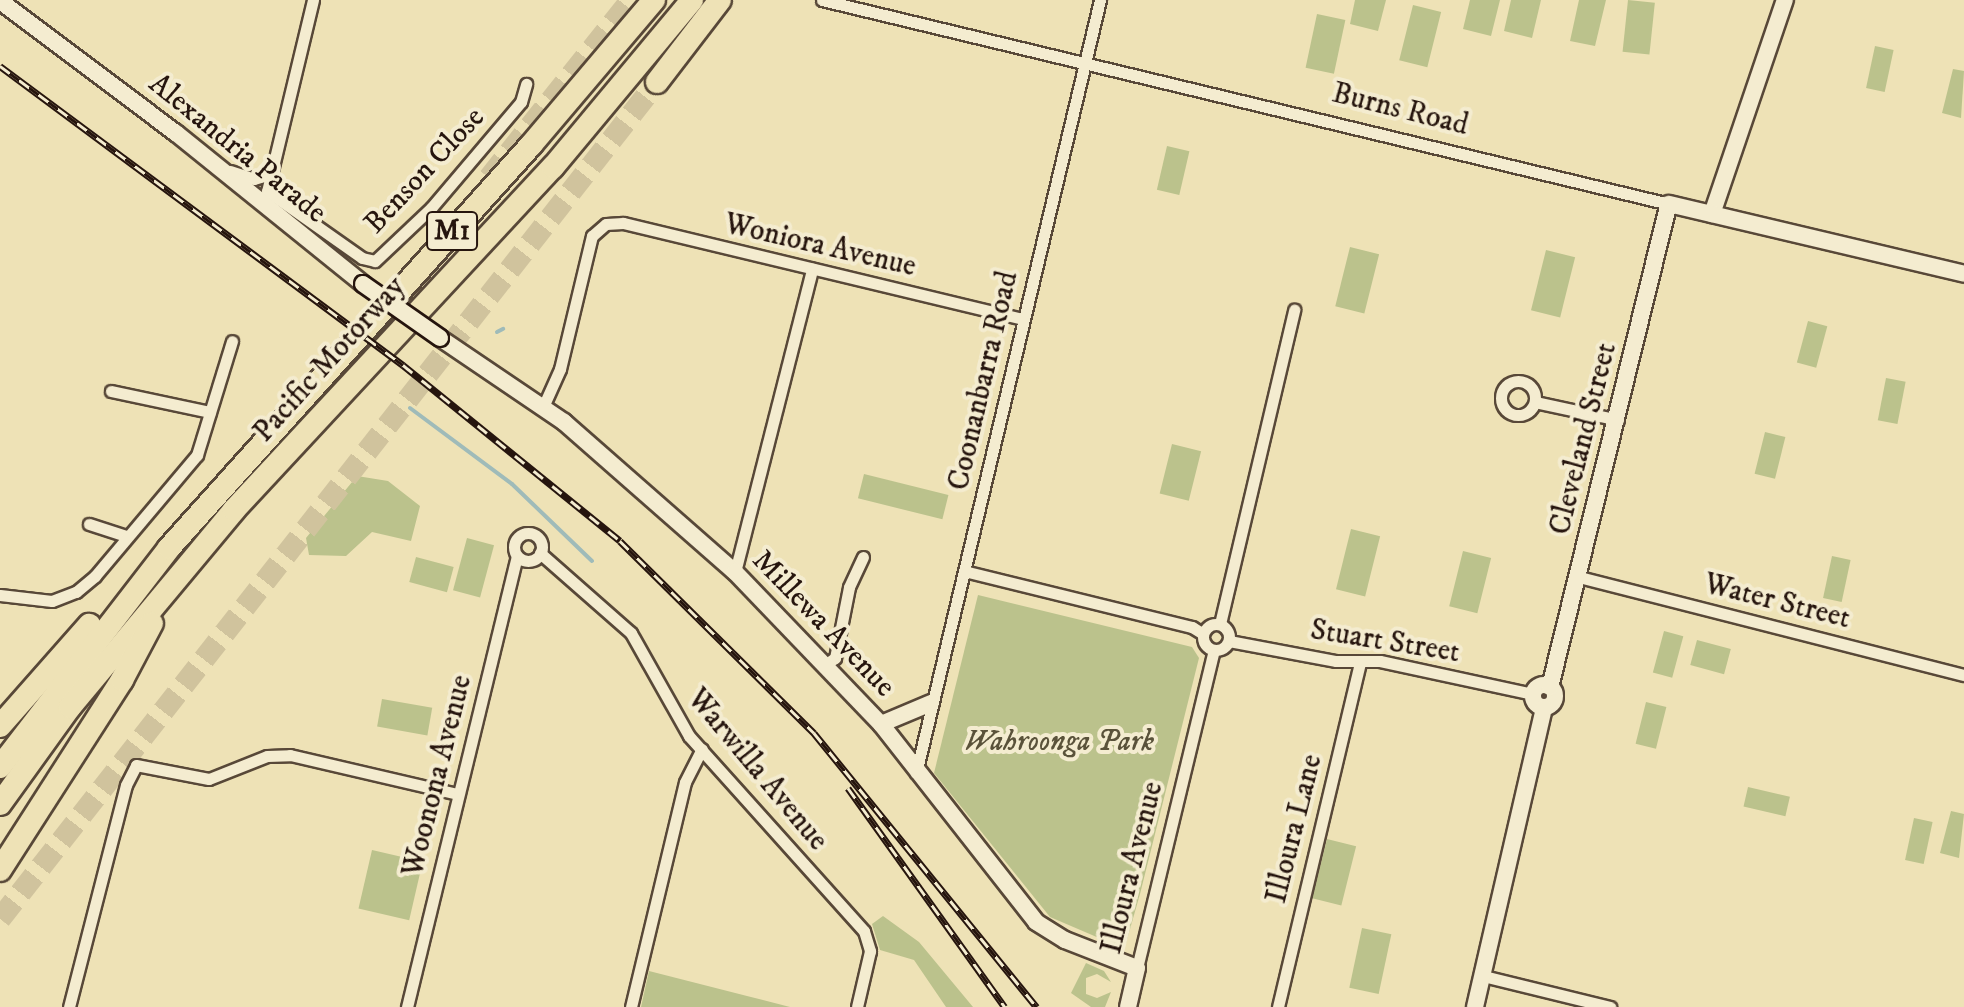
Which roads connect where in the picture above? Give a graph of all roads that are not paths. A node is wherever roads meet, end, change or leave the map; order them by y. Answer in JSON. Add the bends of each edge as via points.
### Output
{"nodes":[{"id":1,"x":313,"y":0,"type":"edge"},
{"id":2,"x":654,"y":0,"type":"edge"},
{"id":3,"x":692,"y":0,"type":"edge"},
{"id":4,"x":720,"y":0,"type":"edge"},
{"id":5,"x":822,"y":0,"type":"edge"},
{"id":6,"x":1100,"y":0,"type":"edge"},
{"id":7,"x":1785,"y":0,"type":"edge"},
{"id":8,"x":0,"y":1,"type":"edge"},
{"id":9,"x":1085,"y":62,"type":"junction"},
{"id":10,"x":657,"y":82,"type":"tunnel mouth"},
{"id":11,"x":526,"y":84,"type":"dead end"},
{"id":12,"x":211,"y":163,"type":"junction"},
{"id":13,"x":270,"y":174,"type":"junction"},
{"id":14,"x":1669,"y":204,"type":"junction"},
{"id":15,"x":1712,"y":214,"type":"junction"},
{"id":16,"x":812,"y":269,"type":"junction"},
{"id":17,"x":1964,"y":274,"type":"edge"},
{"id":18,"x":1294,"y":310,"type":"dead end"},
{"id":19,"x":1023,"y":319,"type":"junction"},
{"id":20,"x":440,"y":338,"type":"joint"},
{"id":21,"x":232,"y":341,"type":"dead end"},
{"id":22,"x":111,"y":391,"type":"dead end"},
{"id":23,"x":1535,"y":402,"type":"dead end"},
{"id":24,"x":543,"y":407,"type":"junction"},
{"id":25,"x":210,"y":412,"type":"junction"},
{"id":26,"x":1618,"y":420,"type":"junction"},
{"id":27,"x":245,"y":458,"type":"junction"},
{"id":28,"x":89,"y":524,"type":"dead end"},
{"id":29,"x":127,"y":536,"type":"junction"},
{"id":30,"x":540,"y":553,"type":"junction"},
{"id":31,"x":517,"y":556,"type":"junction"},
{"id":32,"x":863,"y":557,"type":"dead end"},
{"id":33,"x":964,"y":571,"type":"junction"},
{"id":34,"x":735,"y":572,"type":"junction"},
{"id":35,"x":1579,"y":577,"type":"junction"},
{"id":36,"x":173,"y":583,"type":"junction"},
{"id":37,"x":0,"y":595,"type":"edge"},
{"id":38,"x":1220,"y":624,"type":"junction"},
{"id":39,"x":1203,"y":634,"type":"junction"},
{"id":40,"x":1229,"y":641,"type":"junction"},
{"id":41,"x":1214,"y":650,"type":"junction"},
{"id":42,"x":1360,"y":662,"type":"junction"},
{"id":43,"x":826,"y":664,"type":"junction"},
{"id":44,"x":1964,"y":675,"type":"edge"},
{"id":45,"x":1550,"y":687,"type":"junction"},
{"id":46,"x":1533,"y":694,"type":"junction"},
{"id":47,"x":931,"y":703,"type":"junction"},
{"id":48,"x":1544,"y":708,"type":"junction"},
{"id":49,"x":881,"y":724,"type":"junction"},
{"id":50,"x":0,"y":726,"type":"edge"},
{"id":51,"x":702,"y":749,"type":"junction"},
{"id":52,"x":0,"y":767,"type":"edge"},
{"id":53,"x":916,"y":773,"type":"junction"},
{"id":54,"x":458,"y":794,"type":"junction"},
{"id":55,"x":0,"y":804,"type":"edge"},
{"id":56,"x":0,"y":870,"type":"edge"},
{"id":57,"x":1137,"y":968,"type":"junction"},
{"id":58,"x":1483,"y":976,"type":"junction"},
{"id":59,"x":69,"y":1007,"type":"edge"},
{"id":60,"x":407,"y":1007,"type":"edge"},
{"id":61,"x":631,"y":1007,"type":"edge"},
{"id":62,"x":857,"y":1007,"type":"edge"},
{"id":63,"x":1128,"y":1007,"type":"edge"},
{"id":64,"x":1278,"y":1007,"type":"edge"},
{"id":65,"x":1475,"y":1007,"type":"edge"},
{"id":66,"x":1610,"y":1007,"type":"edge"}],
"edges":[{"from":1,"to":13,"type":"street"},
{"from":2,"to":27,"type":"highway","name":"Pacific Motorway","number":"M1","via":[[531,145]]},
{"from":3,"to":36,"type":"highway","name":"Pacific Motorway","number":"M1","via":[[553,167],[445,278]]},
{"from":4,"to":10,"type":"highway"},
{"from":5,"to":9,"type":"street","name":"Burns Road"},
{"from":6,"to":9,"type":"street","name":"Coonanbarra Road"},
{"from":7,"to":15,"type":"street"},
{"from":8,"to":12,"type":"street","name":"Alexandria Parade"},
{"from":9,"to":14,"type":"street","name":"Burns Road"},
{"from":9,"to":19,"type":"street","name":"Coonanbarra Road"},
{"from":11,"to":13,"type":"street","name":"Benson Close","via":[[521,102],[431,208],[375,261],[340,247],[267,191]]},
{"from":12,"to":13,"type":"street","via":[[254,179]]},
{"from":12,"to":20,"type":"street","name":"Alexandria Parade","bridge":true},
{"from":14,"to":15,"type":"street","name":"Burns Road"},
{"from":14,"to":26,"type":"street","name":"Cleveland Street"},
{"from":15,"to":17,"type":"street","name":"Burns Road"},
{"from":16,"to":19,"type":"street","name":"Woniora Avenue"},
{"from":16,"to":24,"type":"street","name":"Woniora Avenue","via":[[623,223],[606,224],[592,236],[560,369]]},
{"from":16,"to":34,"type":"street"},
{"from":18,"to":38,"type":"street"},
{"from":19,"to":33,"type":"street","name":"Coonanbarra Road"},
{"from":20,"to":24,"type":"street","name":"Millewa Avenue"},
{"from":21,"to":25,"type":"street"},
{"from":22,"to":25,"type":"street"},
{"from":23,"to":26,"type":"street"},
{"from":24,"to":34,"type":"street","name":"Millewa Avenue"},
{"from":25,"to":29,"type":"street","via":[[197,455]]},
{"from":26,"to":35,"type":"street","name":"Cleveland Street"},
{"from":27,"to":50,"type":"highway","number":"M1","via":[[172,529]]},
{"from":27,"to":52,"type":"highway","number":"M1","via":[[54,691]]},
{"from":28,"to":29,"type":"street"},
{"from":29,"to":37,"type":"street","via":[[76,592],[52,601]]},
{"from":30,"to":31,"type":"street","via":[[532,560]]},
{"from":30,"to":31,"type":"street","via":[[541,541],[528,533],[516,539]]},
{"from":30,"to":51,"type":"street","name":"Warwilla Avenue","via":[[631,633],[671,712]]},
{"from":31,"to":54,"type":"street","name":"Woonona Avenue"},
{"from":32,"to":43,"type":"street","via":[[849,587],[835,658]]},
{"from":33,"to":39,"type":"street"},
{"from":33,"to":47,"type":"street","name":"Coonanbarra Road"},
{"from":34,"to":43,"type":"street","name":"Millewa Avenue"},
{"from":35,"to":44,"type":"street","name":"Water Street"},
{"from":35,"to":45,"type":"street","name":"Cleveland Street"},
{"from":36,"to":55,"type":"highway","number":"M1","via":[[70,707]]},
{"from":36,"to":56,"type":"highway","number":"M1","via":[[122,680]]},
{"from":38,"to":39,"type":"street","via":[[1210,625]]},
{"from":38,"to":40,"type":"street"},
{"from":39,"to":41,"type":"street"},
{"from":40,"to":41,"type":"street"},
{"from":40,"to":42,"type":"street","name":"Stuart Street"},
{"from":41,"to":57,"type":"street","name":"Illoura Avenue"},
{"from":42,"to":46,"type":"street","name":"Stuart Street"},
{"from":42,"to":64,"type":"street","name":"Illoura Lane"},
{"from":43,"to":49,"type":"street","name":"Millewa Avenue"},
{"from":45,"to":46,"type":"street","via":[[1538,687]]},
{"from":45,"to":48,"type":"street","via":[[1555,700]]},
{"from":46,"to":48,"type":"street"},
{"from":47,"to":49,"type":"street"},
{"from":47,"to":53,"type":"street","name":"Coonanbarra Road"},
{"from":48,"to":58,"type":"street"},
{"from":49,"to":53,"type":"street","name":"Millewa Avenue"},
{"from":51,"to":61,"type":"street","via":[[685,782]]},
{"from":51,"to":62,"type":"street","name":"Warwilla Avenue","via":[[864,931],[870,951]]},
{"from":53,"to":57,"type":"street","name":"Millewa Avenue","via":[[1036,922],[1065,940]]},
{"from":54,"to":59,"type":"street","via":[[290,755],[267,756],[209,779],[136,765],[126,785]]},
{"from":54,"to":60,"type":"street","name":"Woonona Avenue"},
{"from":57,"to":63,"type":"street","name":"Illoura Avenue"},
{"from":58,"to":65,"type":"street"},
{"from":58,"to":66,"type":"street"}]}
